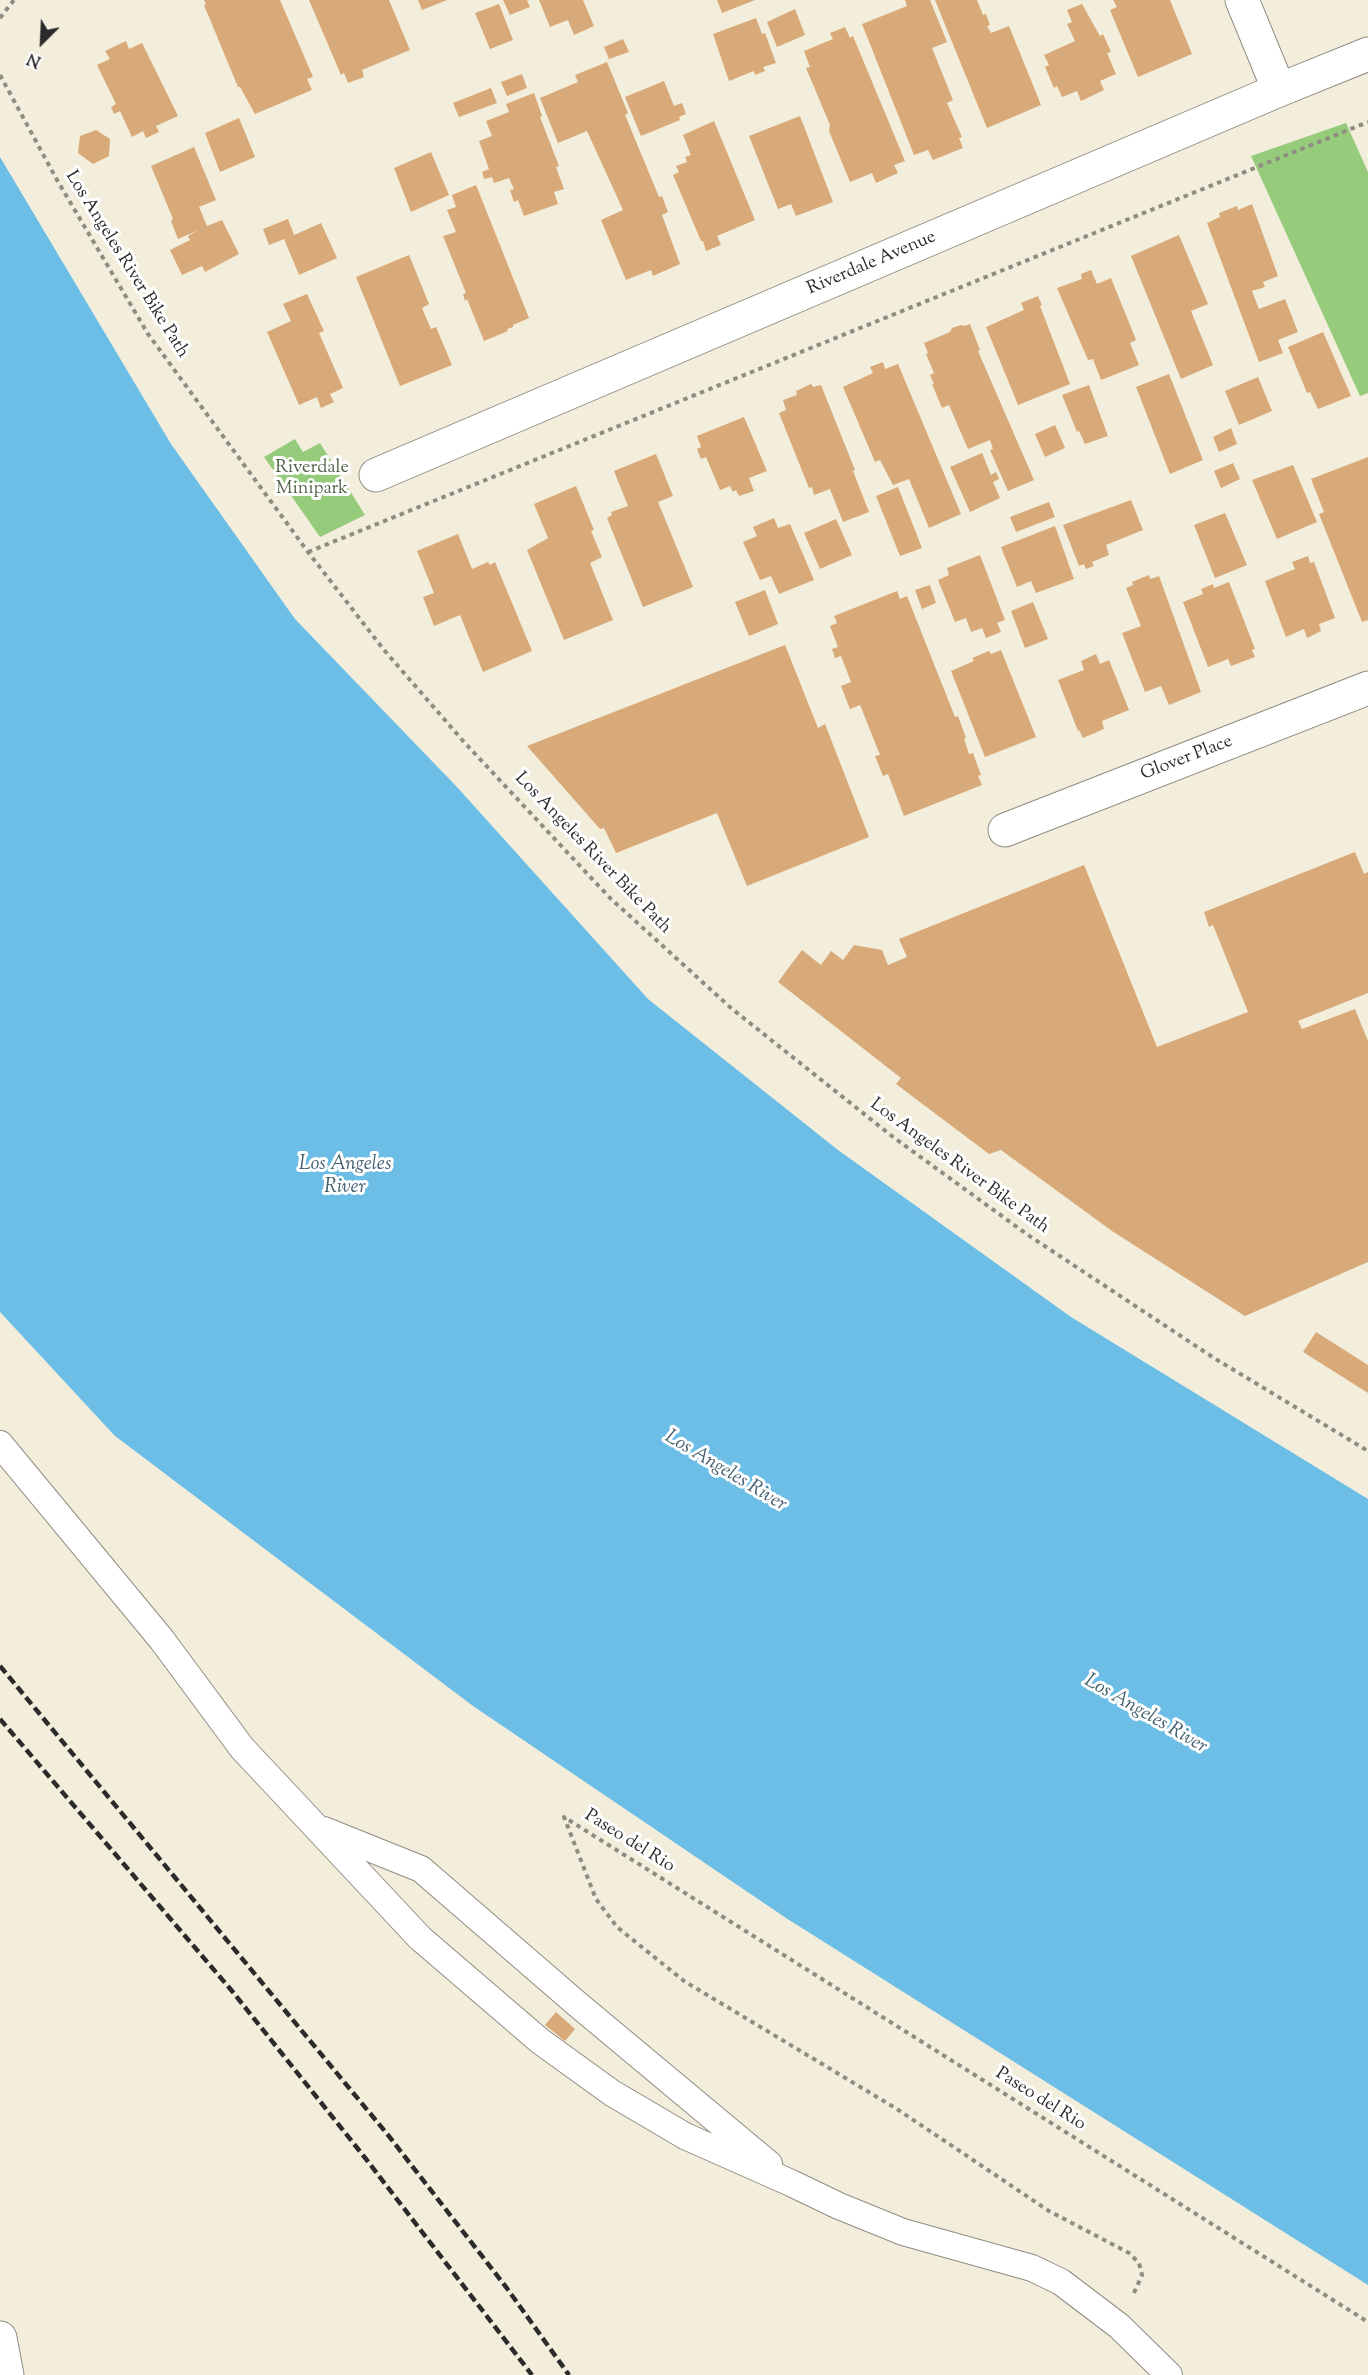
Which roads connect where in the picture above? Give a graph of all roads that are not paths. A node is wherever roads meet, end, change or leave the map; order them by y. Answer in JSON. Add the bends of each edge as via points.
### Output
{"nodes":[{"id":1,"x":1242,"y":0,"type":"edge"},
{"id":2,"x":1368,"y":54,"type":"edge"},
{"id":3,"x":1279,"y":90,"type":"junction"},
{"id":4,"x":376,"y":475,"type":"dead end"},
{"id":5,"x":1368,"y":688,"type":"edge"},
{"id":6,"x":1005,"y":830,"type":"dead end"},
{"id":7,"x":0,"y":1444,"type":"edge"},
{"id":8,"x":318,"y":1827,"type":"junction"},
{"id":9,"x":791,"y":2183,"type":"junction"},
{"id":10,"x":0,"y":2338,"type":"edge"},
{"id":11,"x":7,"y":2375,"type":"edge"},
{"id":12,"x":1169,"y":2375,"type":"edge"}],
"edges":[{"from":1,"to":3,"type":"street"},
{"from":2,"to":3,"type":"street","name":"Riverdale Avenue"},
{"from":3,"to":4,"type":"street","name":"Riverdale Avenue"},
{"from":5,"to":6,"type":"street","name":"Glover Place"},
{"from":7,"to":8,"type":"lane","via":[[162,1640],[242,1748]]},
{"from":8,"to":9,"type":"lane","via":[[421,1869]]},
{"from":8,"to":9,"type":"lane","via":[[420,1938],[540,2041],[612,2093],[685,2136]]},
{"from":9,"to":12,"type":"lane","via":[[903,2232],[1032,2268],[1061,2282],[1119,2325]]},
{"from":10,"to":11,"type":"street"}]}
